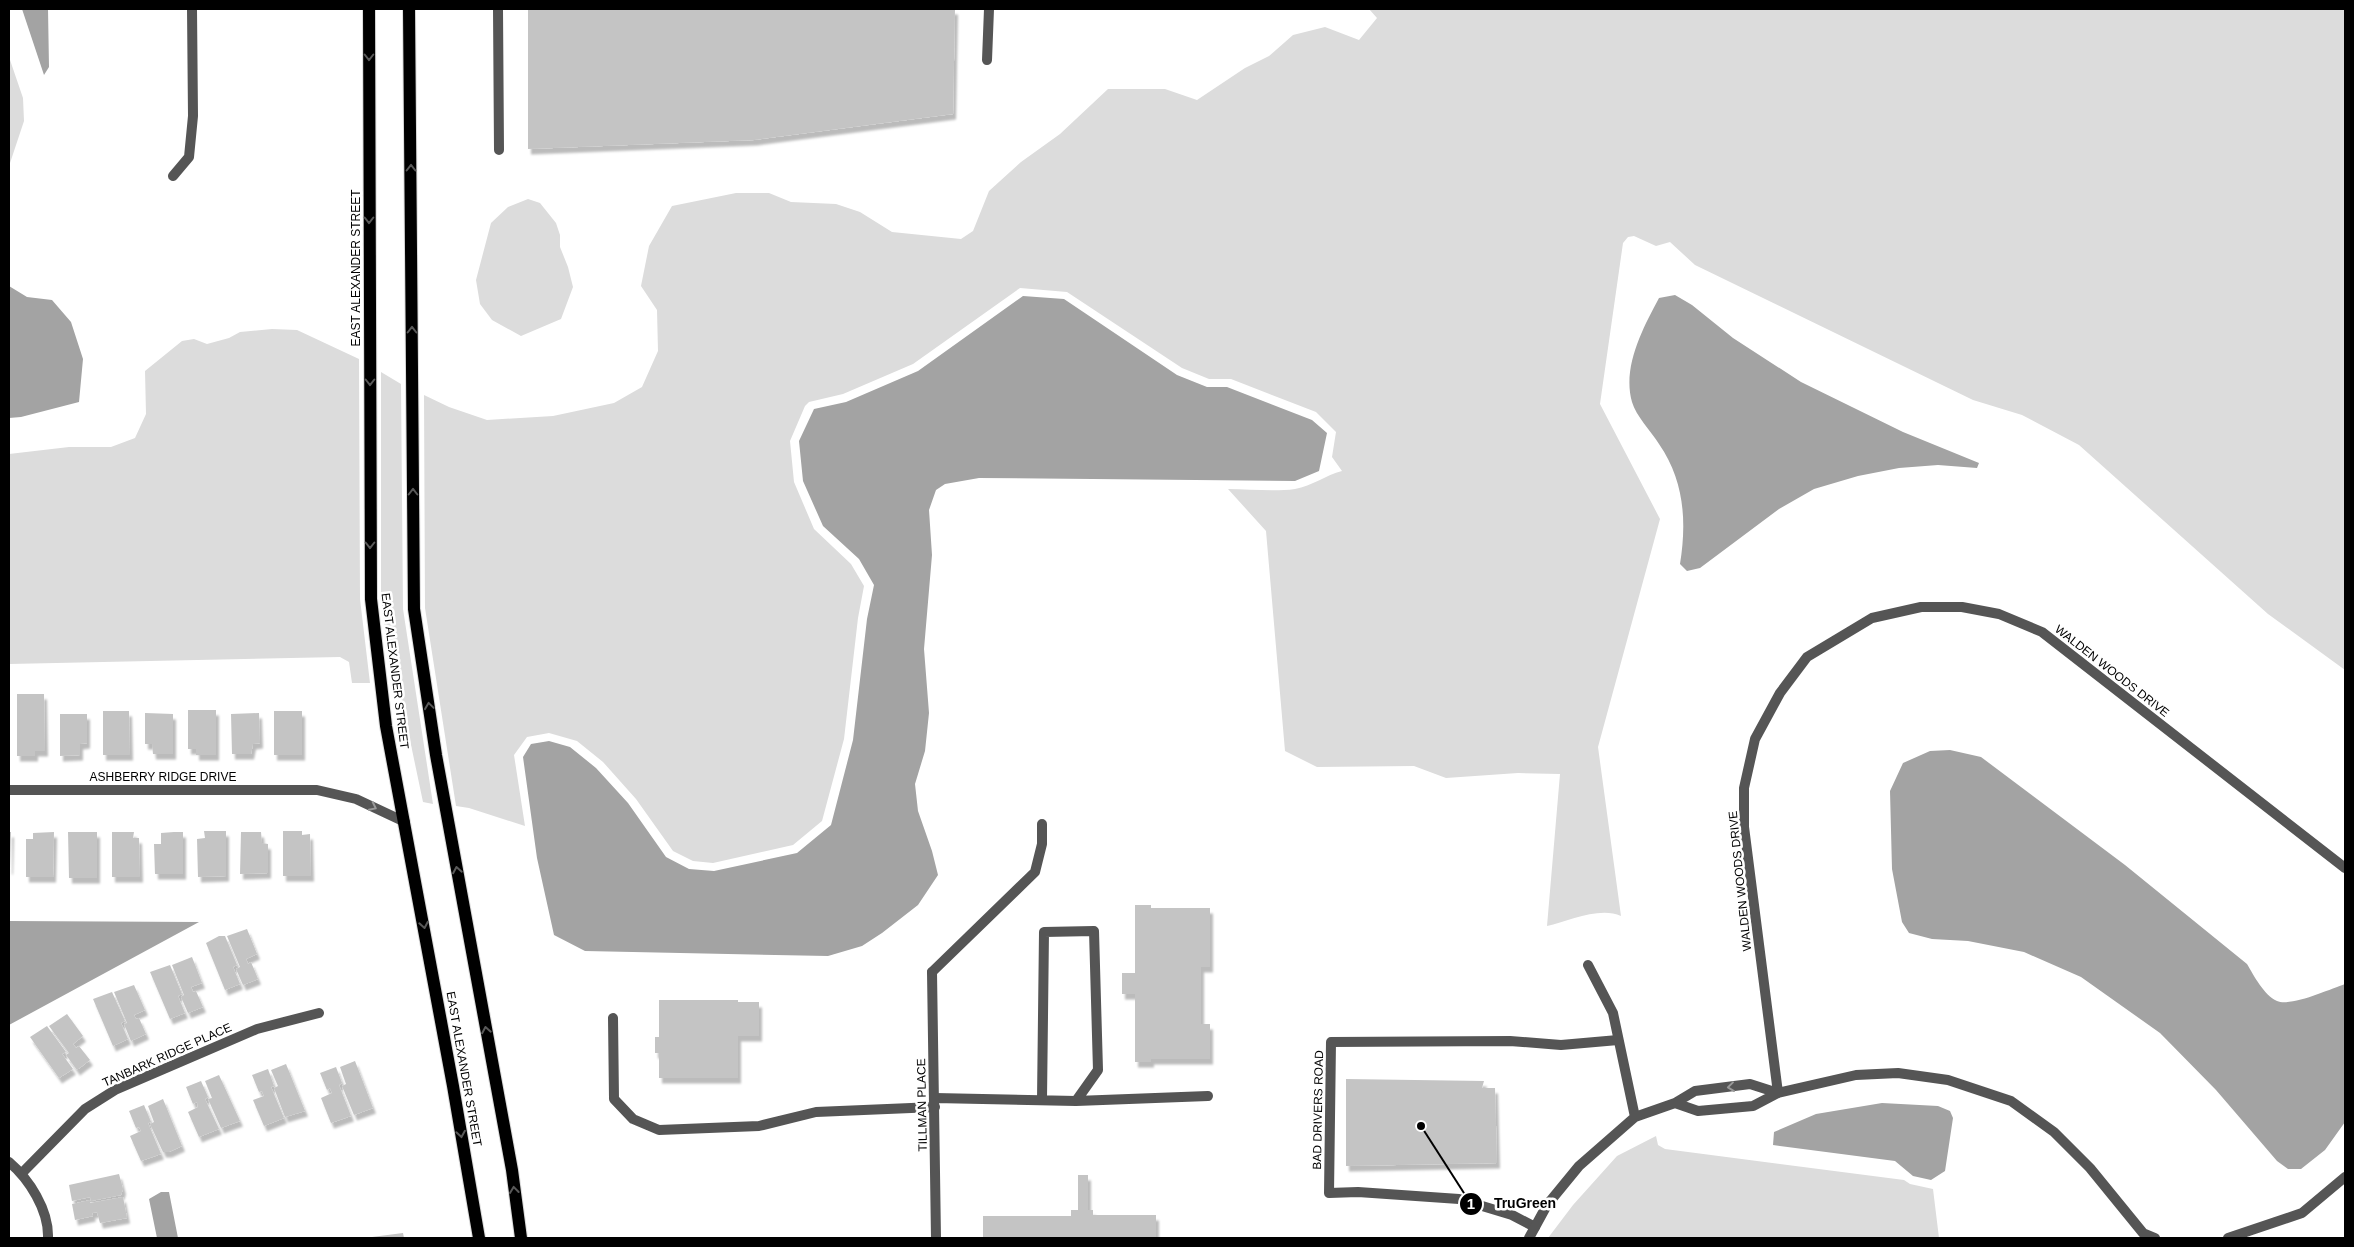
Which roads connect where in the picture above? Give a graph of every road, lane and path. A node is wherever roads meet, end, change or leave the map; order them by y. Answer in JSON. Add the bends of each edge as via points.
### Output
{"nodes":[{"id":1,"x":192,"y":9,"type":"edge"},
{"id":2,"x":369,"y":9,"type":"edge"},
{"id":3,"x":409,"y":9,"type":"edge"},
{"id":4,"x":498,"y":9,"type":"edge"},
{"id":5,"x":989,"y":9,"type":"edge"},
{"id":6,"x":988,"y":60,"type":"dead end"},
{"id":7,"x":499,"y":150,"type":"dead end"},
{"id":8,"x":173,"y":176,"type":"dead end"},
{"id":9,"x":9,"y":790,"type":"edge"},
{"id":10,"x":405,"y":822,"type":"junction"},
{"id":11,"x":1042,"y":824,"type":"dead end"},
{"id":12,"x":2345,"y":868,"type":"edge"},
{"id":13,"x":1588,"y":965,"type":"dead end"},
{"id":14,"x":319,"y":1013,"type":"dead end"},
{"id":15,"x":613,"y":1018,"type":"dead end"},
{"id":16,"x":1618,"y":1040,"type":"junction"},
{"id":17,"x":1778,"y":1093,"type":"junction"},
{"id":18,"x":1208,"y":1096,"type":"dead end"},
{"id":19,"x":1042,"y":1100,"type":"junction"},
{"id":20,"x":1076,"y":1101,"type":"junction"},
{"id":21,"x":935,"y":1102,"type":"junction"},
{"id":22,"x":1675,"y":1103,"type":"junction"},
{"id":23,"x":1635,"y":1117,"type":"junction"},
{"id":24,"x":9,"y":1162,"type":"edge"},
{"id":25,"x":22,"y":1173,"type":"junction"},
{"id":26,"x":2345,"y":1177,"type":"edge"},
{"id":27,"x":1535,"y":1227,"type":"junction"},
{"id":28,"x":48,"y":1238,"type":"edge"},
{"id":29,"x":479,"y":1238,"type":"edge"},
{"id":30,"x":521,"y":1238,"type":"edge"},
{"id":31,"x":936,"y":1238,"type":"edge"},
{"id":32,"x":1529,"y":1238,"type":"edge"},
{"id":33,"x":2155,"y":1238,"type":"edge"},
{"id":34,"x":2228,"y":1238,"type":"edge"}],
"edges":[{"from":1,"to":8,"type":"street","via":[[193,116],[189,157]]},
{"from":2,"to":10,"type":"main road","name":"EAST ALEXANDER STREET","one_way":true,"via":[[370,599],[386,726]]},
{"from":30,"to":3,"type":"main road","one_way":true,"via":[[512,1170],[436,755],[414,609]]},
{"from":4,"to":7,"type":"street"},
{"from":5,"to":6,"type":"street"},
{"from":9,"to":10,"type":"street","name":"ASHBERRY RIDGE DRIVE","one_way":true,"via":[[317,790],[356,799]]},
{"from":10,"to":29,"type":"main road","name":"EAST ALEXANDER STREET","one_way":true},
{"from":11,"to":21,"type":"street","name":"TILLMAN PLACE","via":[[1042,844],[1035,872],[932,972]]},
{"from":12,"to":17,"type":"street","name":"WALDEN WOODS DRIVE","via":[[2042,632],[1999,614],[1962,607],[1921,607],[1872,618],[1807,657],[1780,693],[1755,740],[1744,788],[1744,827]]},
{"from":13,"to":16,"type":"street","via":[[1613,1013]]},
{"from":14,"to":25,"type":"street","name":"TANBARK RIDGE PLACE","via":[[257,1029],[115,1090],[85,1109]]},
{"from":15,"to":21,"type":"street","via":[[614,1099],[633,1119],[659,1130],[759,1126],[816,1112]]},
{"from":16,"to":23,"type":"street"},
{"from":16,"to":27,"type":"street","name":"BAD DRIVERS ROAD","via":[[1561,1045],[1510,1041],[1331,1042],[1330,1193],[1459,1199],[1512,1215]]},
{"from":17,"to":22,"type":"street","via":[[1753,1106],[1698,1111]]},
{"from":17,"to":22,"type":"street","one_way":true,"via":[[1750,1084],[1695,1091]]},
{"from":17,"to":33,"type":"street","via":[[1856,1075],[1898,1073],[1948,1080],[2011,1101],[2054,1132],[2090,1168],[2143,1233]]},
{"from":18,"to":20,"type":"street"},
{"from":19,"to":20,"type":"street"},
{"from":19,"to":20,"type":"street","via":[[1044,932],[1094,931],[1098,1070]]},
{"from":19,"to":21,"type":"street"},
{"from":21,"to":31,"type":"street","name":"TILLMAN PLACE"},
{"from":22,"to":23,"type":"street"},
{"from":23,"to":27,"type":"street","via":[[1579,1166],[1547,1205]]},
{"from":24,"to":25,"type":"street"},
{"from":25,"to":28,"type":"street","via":[[41,1206]]},
{"from":26,"to":34,"type":"street","via":[[2302,1213]]},
{"from":27,"to":32,"type":"street"}]}
